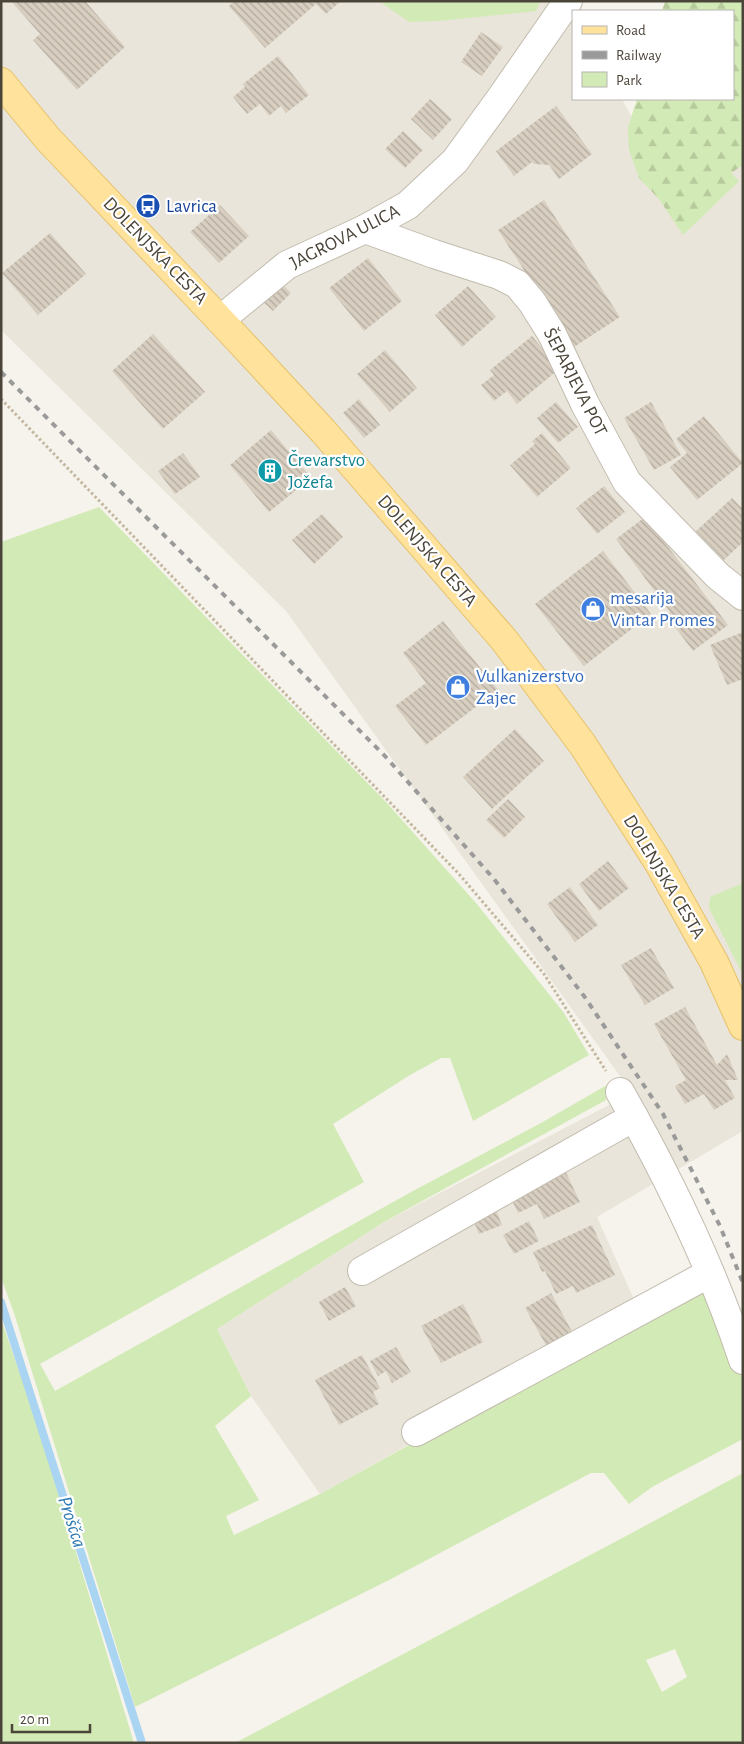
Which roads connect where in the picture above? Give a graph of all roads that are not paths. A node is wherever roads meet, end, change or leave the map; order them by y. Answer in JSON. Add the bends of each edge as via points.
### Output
{"nodes":[{"id":1,"x":568,"y":1,"type":"edge"},
{"id":2,"x":1,"y":82,"type":"edge"},
{"id":3,"x":365,"y":229,"type":"junction"},
{"id":4,"x":220,"y":320,"type":"junction"},
{"id":5,"x":743,"y":596,"type":"edge"},
{"id":6,"x":743,"y":1026,"type":"edge"},
{"id":7,"x":620,"y":1092,"type":"road end"},
{"id":8,"x":634,"y":1117,"type":"junction"},
{"id":9,"x":362,"y":1271,"type":"dead end"},
{"id":10,"x":710,"y":1273,"type":"junction"},
{"id":11,"x":743,"y":1360,"type":"edge"},
{"id":12,"x":416,"y":1432,"type":"dead end"}],
"edges":[{"from":1,"to":3,"type":"street","name":"JAGROVA ULICA","via":[[455,161],[408,205]]},
{"from":2,"to":4,"type":"main road","name":"DOLENJSKA CESTA","via":[[48,139]]},
{"from":3,"to":4,"type":"street","name":"JAGROVA ULICA","via":[[287,265]]},
{"from":3,"to":5,"type":"street","name":"ŠEPARJEVA POT","via":[[517,284],[552,334],[627,482],[718,576]]},
{"from":4,"to":6,"type":"main road","name":"DOLENJSKA CESTA","via":[[324,432],[505,641],[583,745],[658,862],[714,962]]},
{"from":7,"to":8,"type":"street"},
{"from":8,"to":9,"type":"street"},
{"from":8,"to":10,"type":"street","via":[[671,1186]]},
{"from":10,"to":11,"type":"street"},
{"from":10,"to":12,"type":"street"}]}
